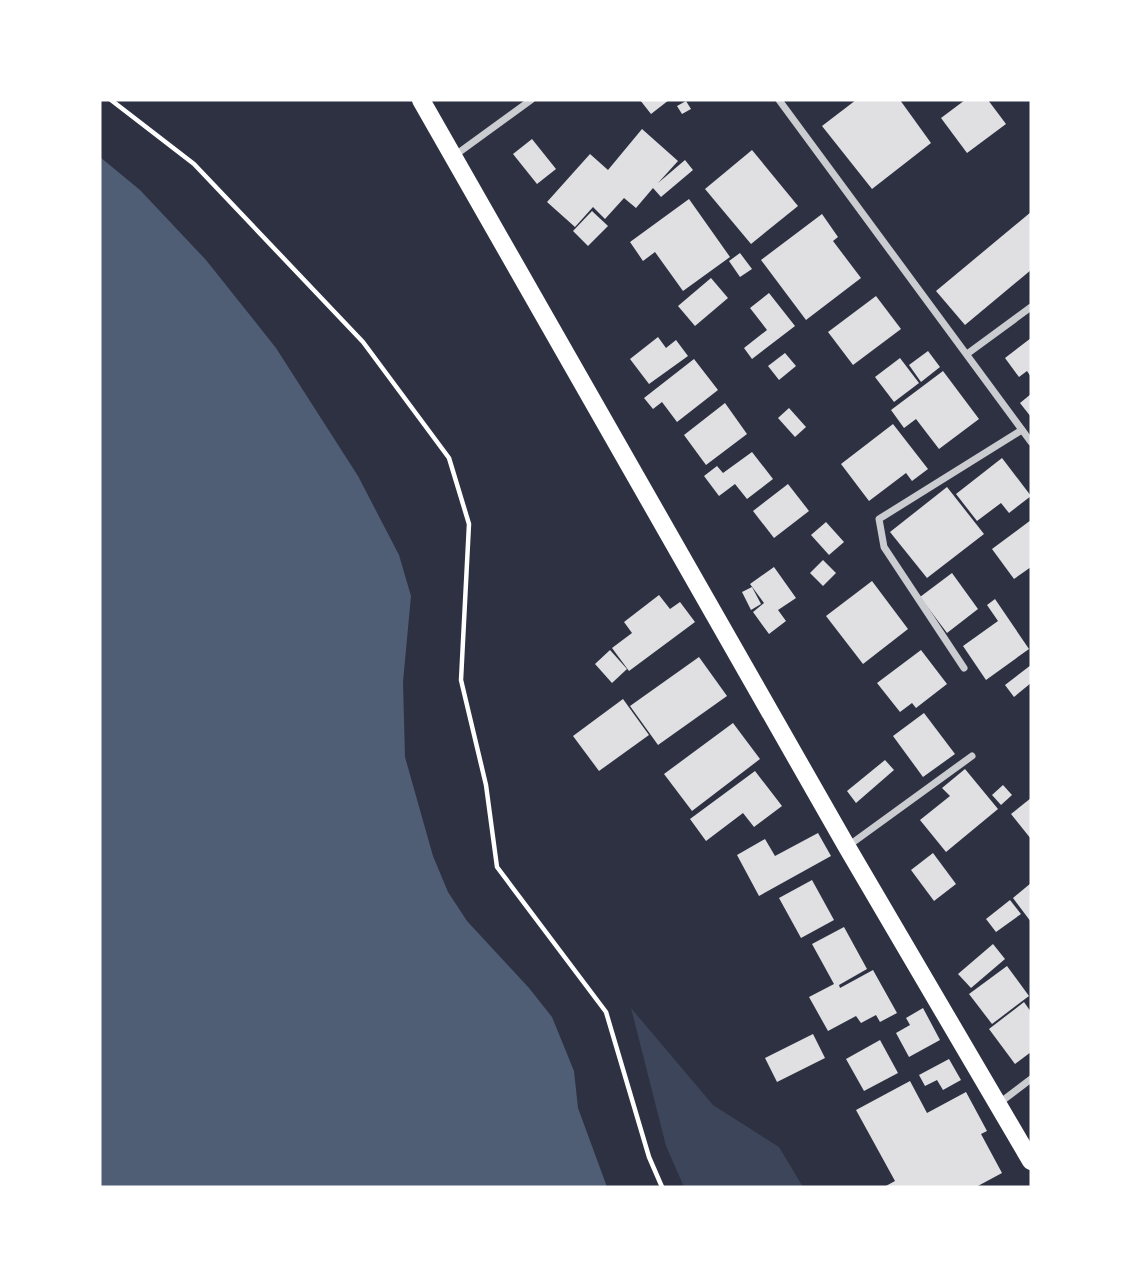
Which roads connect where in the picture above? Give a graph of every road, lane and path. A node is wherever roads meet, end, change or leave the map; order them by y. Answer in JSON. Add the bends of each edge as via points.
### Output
{"nodes":[{"id":1,"x":111,"y":100,"type":"edge"},
{"id":2,"x":421,"y":100,"type":"edge"},
{"id":3,"x":531,"y":100,"type":"edge"},
{"id":4,"x":781,"y":101,"type":"edge"},
{"id":5,"x":454,"y":157,"type":"junction"},
{"id":6,"x":1031,"y":307,"type":"edge"},
{"id":7,"x":967,"y":354,"type":"junction"},
{"id":8,"x":1022,"y":430,"type":"junction"},
{"id":9,"x":1031,"y":442,"type":"edge"},
{"id":10,"x":964,"y":668,"type":"dead end"},
{"id":11,"x":972,"y":756,"type":"dead end"},
{"id":12,"x":847,"y":847,"type":"junction"},
{"id":13,"x":1031,"y":1079,"type":"edge"},
{"id":14,"x":998,"y":1105,"type":"junction"},
{"id":15,"x":1031,"y":1161,"type":"edge"},
{"id":16,"x":662,"y":1187,"type":"edge"}],
"edges":[{"from":1,"to":16,"type":"path","via":[[194,164],[354,332],[449,458],[468,524],[461,680],[486,785],[497,866],[606,1012]]},
{"from":2,"to":5,"type":"main road"},
{"from":3,"to":5,"type":"street"},
{"from":4,"to":7,"type":"street"},
{"from":5,"to":12,"type":"main road"},
{"from":6,"to":7,"type":"street"},
{"from":7,"to":8,"type":"street"},
{"from":8,"to":9,"type":"street"},
{"from":8,"to":10,"type":"street","via":[[879,519],[884,547]]},
{"from":11,"to":12,"type":"street"},
{"from":12,"to":14,"type":"main road"},
{"from":13,"to":14,"type":"street"},
{"from":14,"to":15,"type":"main road"}]}
